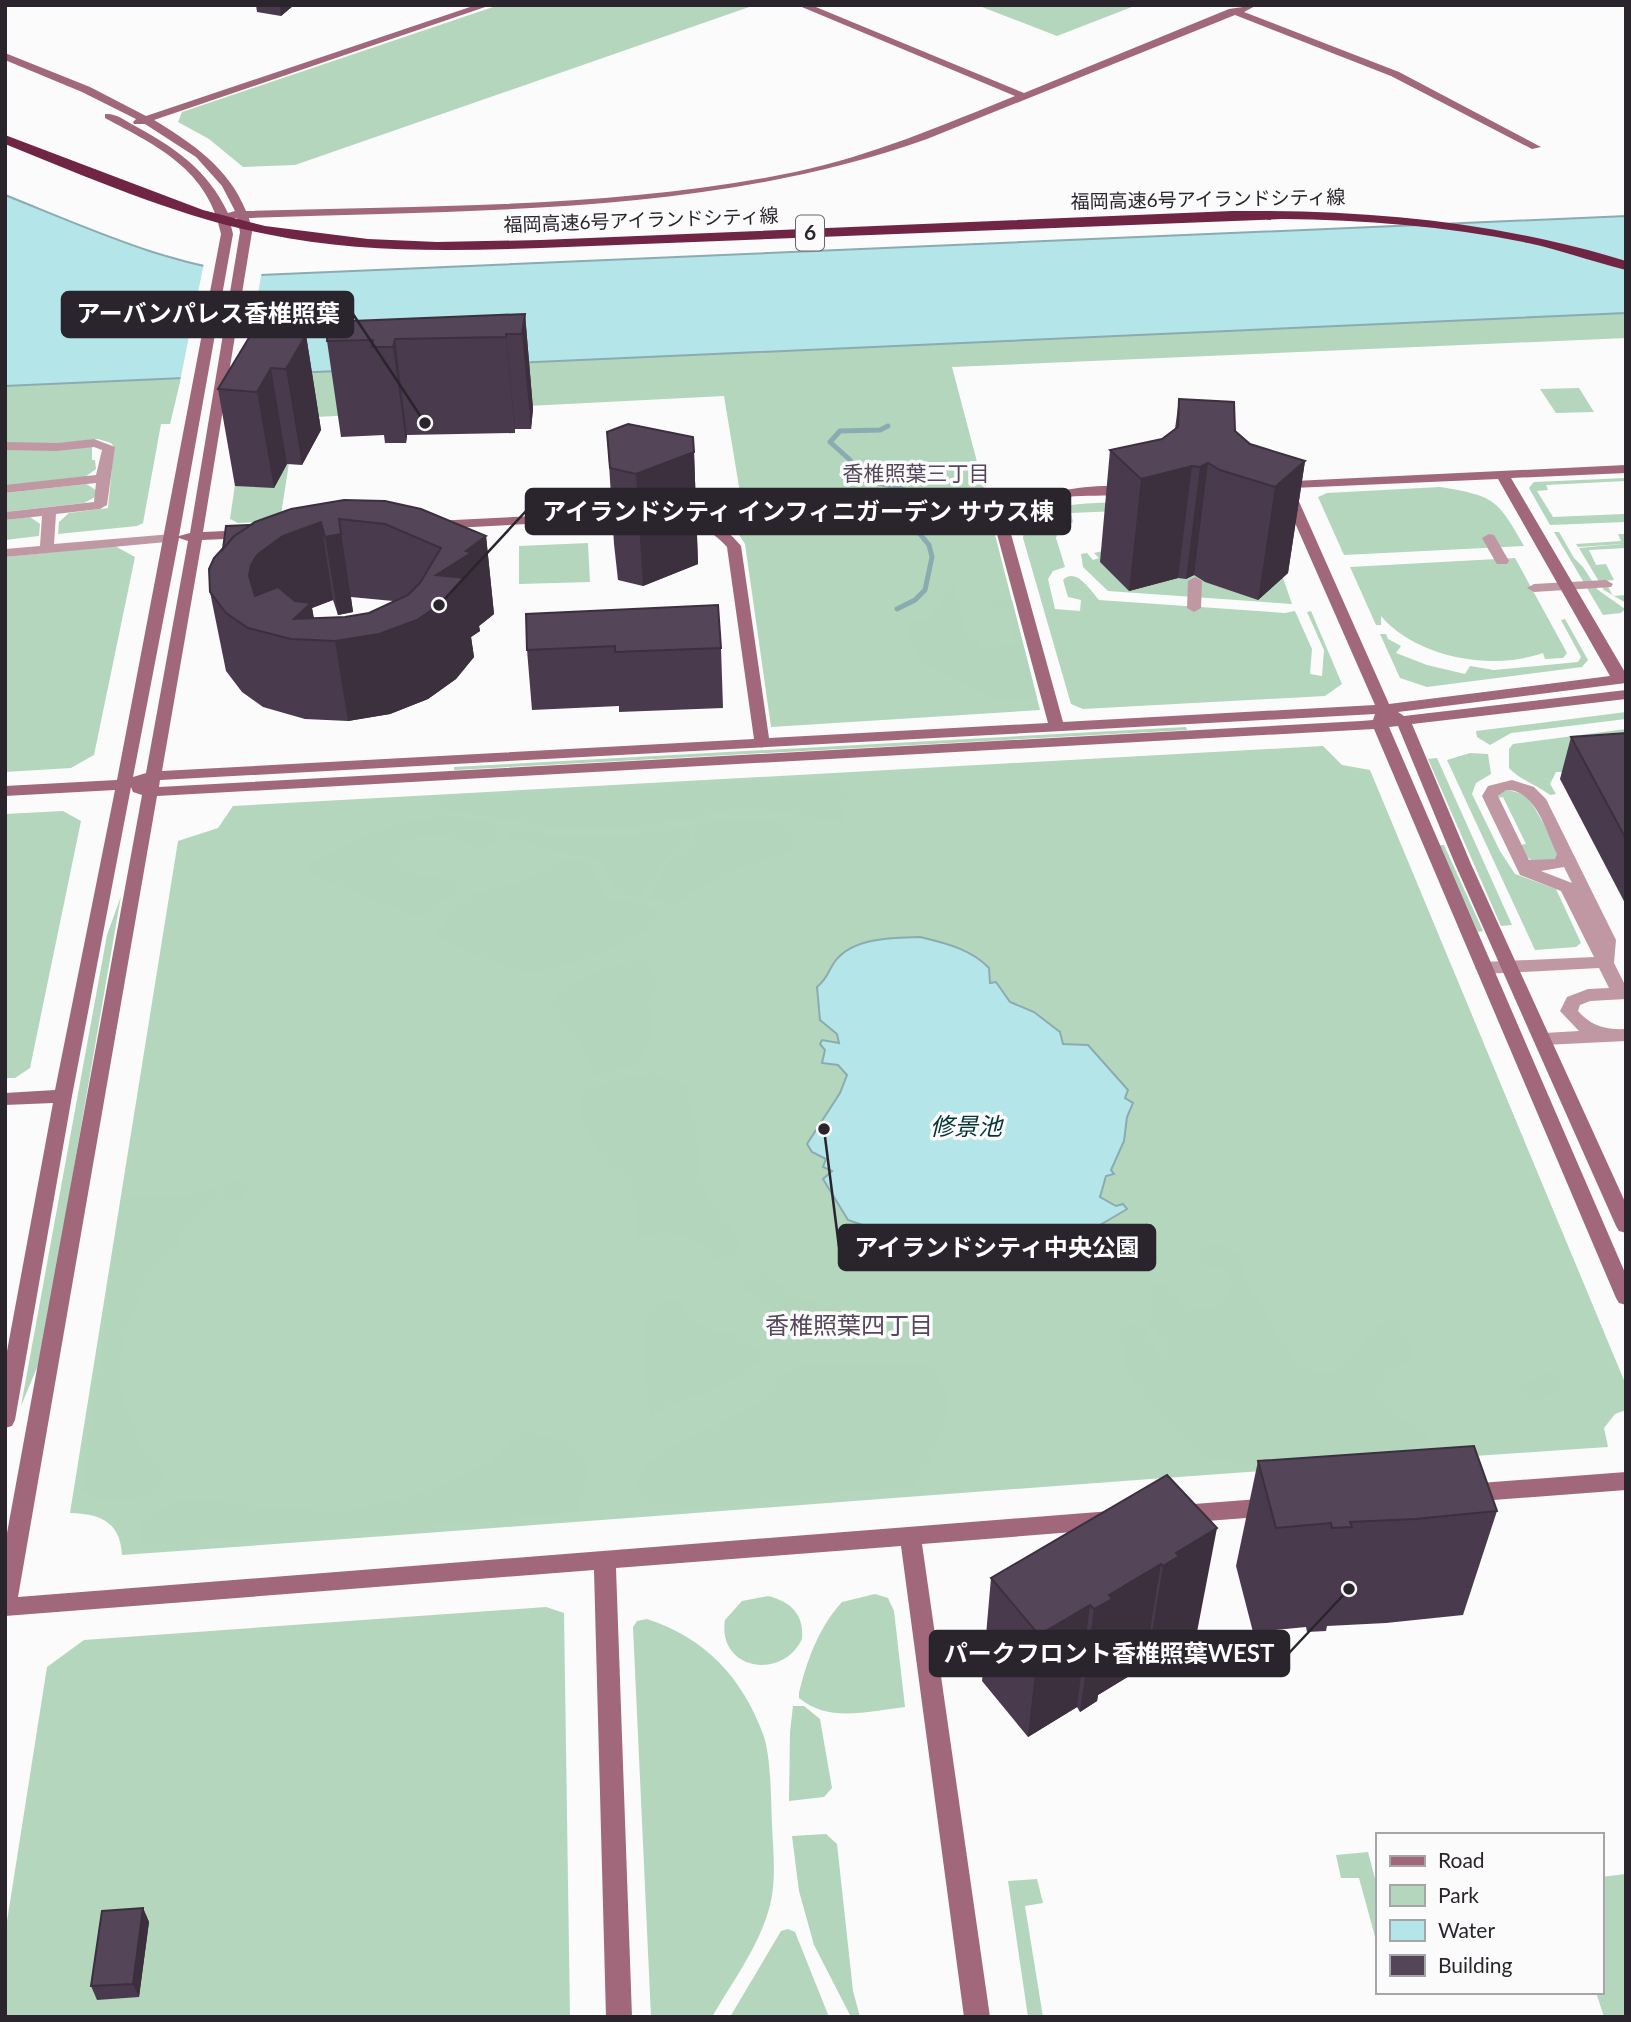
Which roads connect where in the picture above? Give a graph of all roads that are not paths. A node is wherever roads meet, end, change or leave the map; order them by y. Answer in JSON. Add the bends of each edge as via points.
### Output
{"nodes":[{"id":1,"x":486,"y":5,"type":"edge"},
{"id":2,"x":802,"y":5,"type":"edge"},
{"id":3,"x":1252,"y":5,"type":"edge"},
{"id":4,"x":1228,"y":8,"type":"edge"},
{"id":5,"x":5,"y":56,"type":"edge"},
{"id":6,"x":5,"y":66,"type":"edge"},
{"id":7,"x":1012,"y":92,"type":"junction"},
{"id":8,"x":1025,"y":97,"type":"junction"},
{"id":9,"x":75,"y":98,"type":"dead end"},
{"id":10,"x":96,"y":109,"type":"dead end"},
{"id":11,"x":143,"y":120,"type":"junction"},
{"id":12,"x":127,"y":126,"type":"junction"},
{"id":13,"x":5,"y":128,"type":"edge"},
{"id":14,"x":5,"y":139,"type":"edge"},
{"id":15,"x":1536,"y":147,"type":"dead end"},
{"id":16,"x":242,"y":213,"type":"junction"},
{"id":17,"x":226,"y":214,"type":"junction"},
{"id":18,"x":1626,"y":255,"type":"edge"},
{"id":19,"x":1626,"y":266,"type":"edge"},
{"id":20,"x":5,"y":446,"type":"edge"},
{"id":21,"x":1626,"y":469,"type":"edge"},
{"id":22,"x":1502,"y":474,"type":"junction"},
{"id":23,"x":105,"y":478,"type":"junction"},
{"id":24,"x":1285,"y":484,"type":"junction"},
{"id":25,"x":1264,"y":485,"type":"edge"},
{"id":26,"x":5,"y":489,"type":"edge"},
{"id":27,"x":1149,"y":490,"type":"edge"},
{"id":28,"x":49,"y":512,"type":"junction"},
{"id":29,"x":5,"y":516,"type":"edge"},
{"id":30,"x":416,"y":526,"type":"edge"},
{"id":31,"x":265,"y":533,"type":"edge"},
{"id":32,"x":196,"y":536,"type":"junction"},
{"id":33,"x":172,"y":538,"type":"junction"},
{"id":34,"x":1489,"y":538,"type":"dead end"},
{"id":35,"x":47,"y":548,"type":"junction"},
{"id":36,"x":5,"y":553,"type":"edge"},
{"id":37,"x":1502,"y":561,"type":"dead end"},
{"id":38,"x":1195,"y":580,"type":"dead end"},
{"id":39,"x":1606,"y":584,"type":"dead end"},
{"id":40,"x":1534,"y":588,"type":"dead end"},
{"id":41,"x":1194,"y":608,"type":"dead end"},
{"id":42,"x":1622,"y":678,"type":"edge"},
{"id":43,"x":1626,"y":694,"type":"edge"},
{"id":44,"x":1382,"y":717,"type":"junction"},
{"id":45,"x":1404,"y":723,"type":"junction"},
{"id":46,"x":1058,"y":728,"type":"junction"},
{"id":47,"x":762,"y":744,"type":"junction"},
{"id":48,"x":150,"y":784,"type":"junction"},
{"id":49,"x":122,"y":785,"type":"junction"},
{"id":50,"x":5,"y":791,"type":"edge"},
{"id":51,"x":1566,"y":852,"type":"junction"},
{"id":52,"x":1524,"y":865,"type":"junction"},
{"id":53,"x":1606,"y":962,"type":"junction"},
{"id":54,"x":1509,"y":967,"type":"junction"},
{"id":55,"x":1484,"y":968,"type":"junction"},
{"id":56,"x":1623,"y":993,"type":"edge"},
{"id":57,"x":1617,"y":1036,"type":"edge"},
{"id":58,"x":1544,"y":1039,"type":"junction"},
{"id":59,"x":63,"y":1096,"type":"junction"},
{"id":60,"x":5,"y":1099,"type":"edge"},
{"id":61,"x":1626,"y":1226,"type":"edge"},
{"id":62,"x":1626,"y":1298,"type":"edge"},
{"id":63,"x":5,"y":1420,"type":"edge"},
{"id":64,"x":1626,"y":1480,"type":"edge"},
{"id":65,"x":1447,"y":1494,"type":"edge"},
{"id":66,"x":1295,"y":1506,"type":"edge"},
{"id":67,"x":1157,"y":1516,"type":"edge"},
{"id":68,"x":1130,"y":1518,"type":"edge"},
{"id":69,"x":909,"y":1535,"type":"junction"},
{"id":70,"x":605,"y":1558,"type":"junction"},
{"id":71,"x":5,"y":1607,"type":"edge"},
{"id":72,"x":619,"y":2017,"type":"edge"},
{"id":73,"x":977,"y":2017,"type":"edge"}],
"edges":[{"from":1,"to":11,"type":"street"},
{"from":2,"to":7,"type":"street"},
{"from":3,"to":4,"type":"street"},
{"from":4,"to":7,"type":"street"},
{"from":4,"to":8,"type":"street"},
{"from":4,"to":15,"type":"street","via":[[1395,74]]},
{"from":5,"to":11,"type":"street","via":[[59,77]]},
{"from":6,"to":9,"type":"street"},
{"from":7,"to":8,"type":"street"},
{"from":7,"to":16,"type":"street","via":[[862,150],[730,179],[584,194]]},
{"from":8,"to":16,"type":"street","via":[[872,155],[737,185],[588,202]]},
{"from":10,"to":12,"type":"street"},
{"from":11,"to":12,"type":"street"},
{"from":11,"to":16,"type":"street","via":[[204,158]]},
{"from":12,"to":17,"type":"street","via":[[187,163]]},
{"from":13,"to":18,"type":"highway","name":"福岡高速6号アイランドシティ線","number":"6","via":[[210,205],[289,224],[373,235],[552,236],[1335,205],[1501,223]]},
{"from":14,"to":19,"type":"highway","name":"福岡高速6号アイランドシティ線","number":"6","via":[[209,216],[277,232],[365,244],[553,244],[1337,214],[1494,231]]},
{"from":16,"to":17,"type":"street"},
{"from":16,"to":32,"type":"street","via":[[246,232]]},
{"from":17,"to":33,"type":"street","via":[[227,234]]},
{"from":20,"to":23,"type":"street","via":[[101,444],[109,453]]},
{"from":21,"to":22,"type":"street"},
{"from":22,"to":24,"type":"street"},
{"from":22,"to":42,"type":"street"},
{"from":23,"to":26,"type":"street"},
{"from":23,"to":28,"type":"street","via":[[100,505]]},
{"from":24,"to":25,"type":"street"},
{"from":24,"to":44,"type":"street"},
{"from":27,"to":46,"type":"street","via":[[1041,498],[1014,509],[1007,520],[1003,534]]},
{"from":28,"to":29,"type":"street"},
{"from":28,"to":35,"type":"street"},
{"from":30,"to":47,"type":"street","via":[[655,515],[703,521],[721,532],[734,546],[743,590]]},
{"from":31,"to":32,"type":"street"},
{"from":32,"to":33,"type":"street"},
{"from":32,"to":48,"type":"street"},
{"from":33,"to":35,"type":"street"},
{"from":33,"to":49,"type":"street"},
{"from":34,"to":37,"type":"street"},
{"from":35,"to":36,"type":"street"},
{"from":38,"to":41,"type":"street"},
{"from":39,"to":40,"type":"street"},
{"from":42,"to":44,"type":"street"},
{"from":43,"to":45,"type":"street"},
{"from":44,"to":45,"type":"street"},
{"from":44,"to":46,"type":"street"},
{"from":44,"to":48,"type":"street"},
{"from":44,"to":55,"type":"street"},
{"from":45,"to":54,"type":"street"},
{"from":46,"to":47,"type":"street"},
{"from":47,"to":48,"type":"street"},
{"from":48,"to":49,"type":"street"},
{"from":48,"to":71,"type":"street"},
{"from":49,"to":50,"type":"street"},
{"from":49,"to":59,"type":"street"},
{"from":51,"to":52,"type":"street","via":[[1562,862],[1551,866]]},
{"from":51,"to":52,"type":"street","via":[[1538,799],[1528,789],[1502,785],[1490,796]]},
{"from":51,"to":53,"type":"street","via":[[1608,940]]},
{"from":52,"to":53,"type":"street","via":[[1526,871],[1568,888]]},
{"from":53,"to":54,"type":"street"},
{"from":53,"to":56,"type":"street"},
{"from":54,"to":55,"type":"street"},
{"from":54,"to":58,"type":"street"},
{"from":55,"to":62,"type":"street"},
{"from":56,"to":57,"type":"street","via":[[1588,995],[1573,1001],[1569,1011],[1588,1030]]},
{"from":57,"to":58,"type":"street"},
{"from":58,"to":61,"type":"street"},
{"from":59,"to":60,"type":"street"},
{"from":59,"to":63,"type":"street"},
{"from":64,"to":65,"type":"street"},
{"from":66,"to":67,"type":"street"},
{"from":68,"to":69,"type":"street"},
{"from":69,"to":70,"type":"street"},
{"from":69,"to":73,"type":"street"},
{"from":70,"to":71,"type":"street"},
{"from":70,"to":72,"type":"street"}]}
